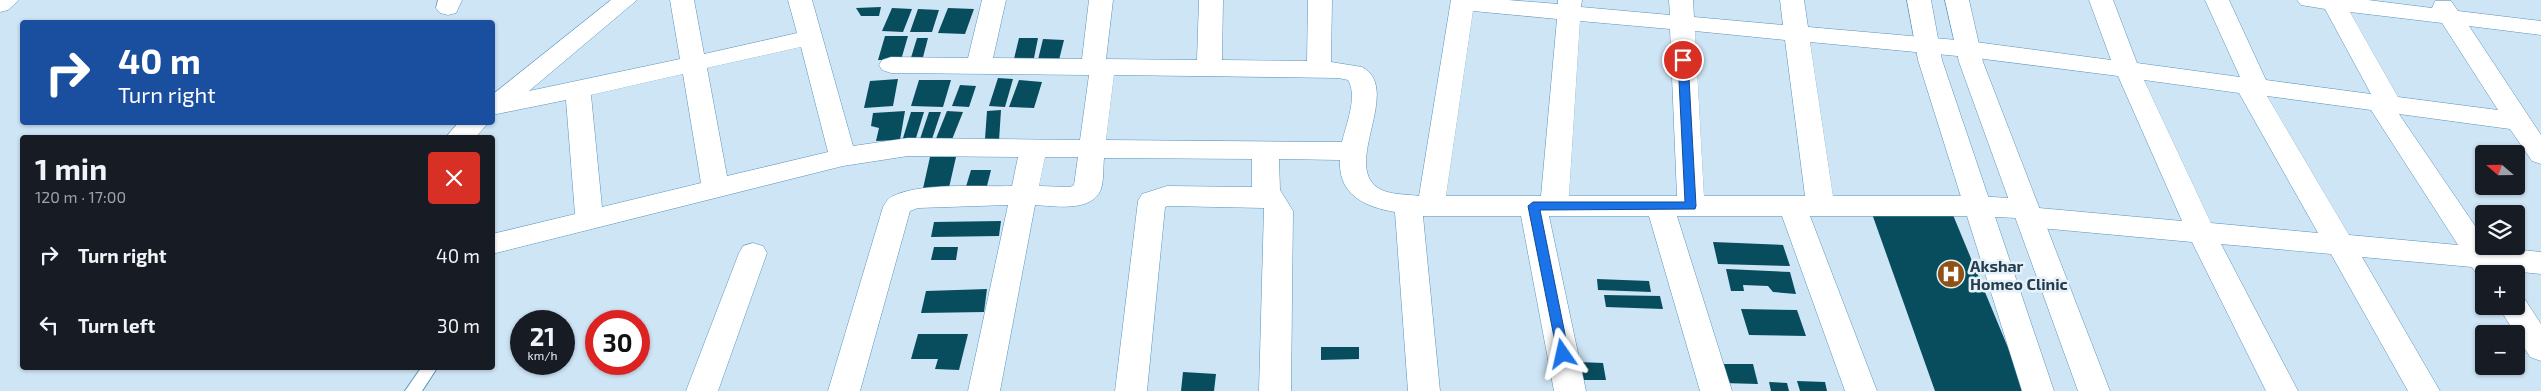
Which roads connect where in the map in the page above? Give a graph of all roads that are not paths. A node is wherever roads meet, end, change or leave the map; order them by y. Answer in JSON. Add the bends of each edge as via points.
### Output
{"nodes":[{"id":1,"x":7,"y":0,"type":"edge"},
{"id":2,"x":625,"y":0,"type":"edge"},
{"id":3,"x":682,"y":0,"type":"edge"},
{"id":4,"x":800,"y":0,"type":"edge"},
{"id":5,"x":994,"y":0,"type":"edge"},
{"id":6,"x":1101,"y":0,"type":"edge"},
{"id":7,"x":1211,"y":0,"type":"edge"},
{"id":8,"x":1320,"y":0,"type":"edge"},
{"id":9,"x":1792,"y":0,"type":"edge"},
{"id":10,"x":1919,"y":0,"type":"edge"},
{"id":11,"x":1957,"y":0,"type":"edge"},
{"id":12,"x":2101,"y":0,"type":"edge"},
{"id":13,"x":2217,"y":0,"type":"edge"},
{"id":14,"x":2309,"y":0,"type":"edge"},
{"id":15,"x":1463,"y":2,"type":"edge"},
{"id":16,"x":2332,"y":2,"type":"edge"},
{"id":17,"x":0,"y":5,"type":"edge"},
{"id":18,"x":1569,"y":6,"type":"edge"},
{"id":19,"x":2445,"y":9,"type":"edge"},
{"id":20,"x":1681,"y":12,"type":"edge"},
{"id":21,"x":2541,"y":28,"type":"edge"},
{"id":22,"x":1795,"y":34,"type":"junction"},
{"id":23,"x":810,"y":37,"type":"junction"},
{"id":24,"x":1928,"y":46,"type":"junction"},
{"id":25,"x":1968,"y":49,"type":"junction"},
{"id":26,"x":694,"y":64,"type":"junction"},
{"id":27,"x":891,"y":65,"type":"dead end"},
{"id":28,"x":979,"y":66,"type":"junction"},
{"id":29,"x":1097,"y":67,"type":"junction"},
{"id":30,"x":1209,"y":68,"type":"junction"},
{"id":31,"x":1319,"y":69,"type":"junction"},
{"id":32,"x":2125,"y":70,"type":"junction"},
{"id":33,"x":2253,"y":86,"type":"junction"},
{"id":34,"x":578,"y":90,"type":"junction"},
{"id":35,"x":2384,"y":103,"type":"junction"},
{"id":36,"x":495,"y":107,"type":"edge"},
{"id":37,"x":2517,"y":121,"type":"junction"},
{"id":38,"x":473,"y":125,"type":"edge"},
{"id":39,"x":461,"y":135,"type":"edge"},
{"id":40,"x":1033,"y":148,"type":"junction"},
{"id":41,"x":1092,"y":148,"type":"junction"},
{"id":42,"x":1265,"y":150,"type":"junction"},
{"id":43,"x":1353,"y":151,"type":"junction"},
{"id":44,"x":2541,"y":155,"type":"edge"},
{"id":45,"x":843,"y":157,"type":"junction"},
{"id":46,"x":716,"y":188,"type":"junction"},
{"id":47,"x":1024,"y":194,"type":"junction"},
{"id":48,"x":1268,"y":197,"type":"junction"},
{"id":49,"x":1420,"y":205,"type":"junction"},
{"id":50,"x":1544,"y":206,"type":"junction"},
{"id":51,"x":1660,"y":206,"type":"junction"},
{"id":52,"x":1691,"y":206,"type":"junction"},
{"id":53,"x":1806,"y":206,"type":"junction"},
{"id":54,"x":1976,"y":206,"type":"junction"},
{"id":55,"x":2028,"y":213,"type":"junction"},
{"id":56,"x":589,"y":220,"type":"junction"},
{"id":57,"x":2200,"y":232,"type":"junction"},
{"id":58,"x":495,"y":243,"type":"edge"},
{"id":59,"x":2339,"y":244,"type":"junction"},
{"id":60,"x":752,"y":254,"type":"dead end"},
{"id":61,"x":2541,"y":263,"type":"edge"},
{"id":62,"x":2486,"y":265,"type":"edge"},
{"id":63,"x":2519,"y":315,"type":"edge"},
{"id":64,"x":2541,"y":349,"type":"edge"},
{"id":65,"x":427,"y":370,"type":"edge"},
{"id":66,"x":413,"y":391,"type":"edge"},
{"id":67,"x":702,"y":391,"type":"edge"},
{"id":68,"x":844,"y":391,"type":"edge"},
{"id":69,"x":984,"y":391,"type":"edge"},
{"id":70,"x":1131,"y":391,"type":"edge"},
{"id":71,"x":1275,"y":391,"type":"edge"},
{"id":72,"x":1424,"y":391,"type":"edge"},
{"id":73,"x":1570,"y":391,"type":"edge"},
{"id":74,"x":1716,"y":391,"type":"edge"},
{"id":75,"x":1861,"y":391,"type":"edge"},
{"id":76,"x":2038,"y":391,"type":"edge"},
{"id":77,"x":2094,"y":391,"type":"edge"},
{"id":78,"x":2282,"y":391,"type":"edge"},
{"id":79,"x":2424,"y":391,"type":"edge"}],
"edges":[{"from":1,"to":17,"type":"street"},
{"from":2,"to":36,"type":"street"},
{"from":3,"to":26,"type":"street"},
{"from":4,"to":23,"type":"street"},
{"from":5,"to":28,"type":"street"},
{"from":6,"to":29,"type":"street"},
{"from":7,"to":30,"type":"street"},
{"from":8,"to":31,"type":"street"},
{"from":9,"to":22,"type":"street"},
{"from":10,"to":24,"type":"street"},
{"from":11,"to":25,"type":"street"},
{"from":12,"to":32,"type":"street"},
{"from":13,"to":33,"type":"street"},
{"from":14,"to":16,"type":"street"},
{"from":15,"to":18,"type":"street"},
{"from":15,"to":49,"type":"street"},
{"from":16,"to":19,"type":"street"},
{"from":16,"to":35,"type":"street"},
{"from":18,"to":20,"type":"street"},
{"from":18,"to":50,"type":"street"},
{"from":19,"to":21,"type":"street"},
{"from":19,"to":37,"type":"street"},
{"from":20,"to":22,"type":"street"},
{"from":20,"to":52,"type":"street"},
{"from":22,"to":24,"type":"street"},
{"from":22,"to":53,"type":"street"},
{"from":23,"to":26,"type":"street"},
{"from":23,"to":45,"type":"street"},
{"from":24,"to":25,"type":"street"},
{"from":24,"to":54,"type":"street"},
{"from":25,"to":32,"type":"street"},
{"from":25,"to":55,"type":"street"},
{"from":26,"to":34,"type":"street"},
{"from":26,"to":46,"type":"street"},
{"from":27,"to":28,"type":"street"},
{"from":28,"to":29,"type":"street"},
{"from":29,"to":30,"type":"street"},
{"from":29,"to":41,"type":"street"},
{"from":30,"to":31,"type":"street"},
{"from":31,"to":43,"type":"street","via":[[1355,73],[1362,80],[1364,90]]},
{"from":32,"to":33,"type":"street"},
{"from":32,"to":57,"type":"street"},
{"from":33,"to":35,"type":"street"},
{"from":33,"to":59,"type":"street"},
{"from":34,"to":36,"type":"street"},
{"from":34,"to":56,"type":"street"},
{"from":35,"to":37,"type":"street"},
{"from":35,"to":62,"type":"street"},
{"from":37,"to":44,"type":"street"},
{"from":38,"to":39,"type":"street"},
{"from":40,"to":41,"type":"street"},
{"from":40,"to":45,"type":"street","via":[[908,147]]},
{"from":40,"to":47,"type":"street"},
{"from":41,"to":42,"type":"street"},
{"from":41,"to":47,"type":"street","via":[[1087,189],[1082,194],[1075,197]]},
{"from":42,"to":43,"type":"street"},
{"from":42,"to":48,"type":"street"},
{"from":43,"to":49,"type":"street","via":[[1354,178],[1366,194]]},
{"from":45,"to":46,"type":"street"},
{"from":46,"to":56,"type":"street"},
{"from":47,"to":68,"type":"street","via":[[916,198],[897,207]]},
{"from":47,"to":69,"type":"street"},
{"from":48,"to":70,"type":"street","via":[[1167,196],[1152,201]]},
{"from":48,"to":71,"type":"street","via":[[1277,205],[1279,212]]},
{"from":49,"to":50,"type":"street"},
{"from":49,"to":72,"type":"street"},
{"from":50,"to":51,"type":"street"},
{"from":50,"to":73,"type":"street"},
{"from":51,"to":52,"type":"street"},
{"from":51,"to":74,"type":"street"},
{"from":52,"to":53,"type":"street"},
{"from":53,"to":54,"type":"street"},
{"from":53,"to":75,"type":"street"},
{"from":54,"to":55,"type":"street"},
{"from":54,"to":76,"type":"street"},
{"from":55,"to":57,"type":"street"},
{"from":55,"to":77,"type":"street"},
{"from":56,"to":58,"type":"street"},
{"from":57,"to":59,"type":"street"},
{"from":57,"to":78,"type":"street"},
{"from":59,"to":62,"type":"street"},
{"from":59,"to":79,"type":"street"},
{"from":60,"to":67,"type":"street"},
{"from":61,"to":62,"type":"street"},
{"from":63,"to":64,"type":"street"},
{"from":65,"to":66,"type":"lane"}]}
